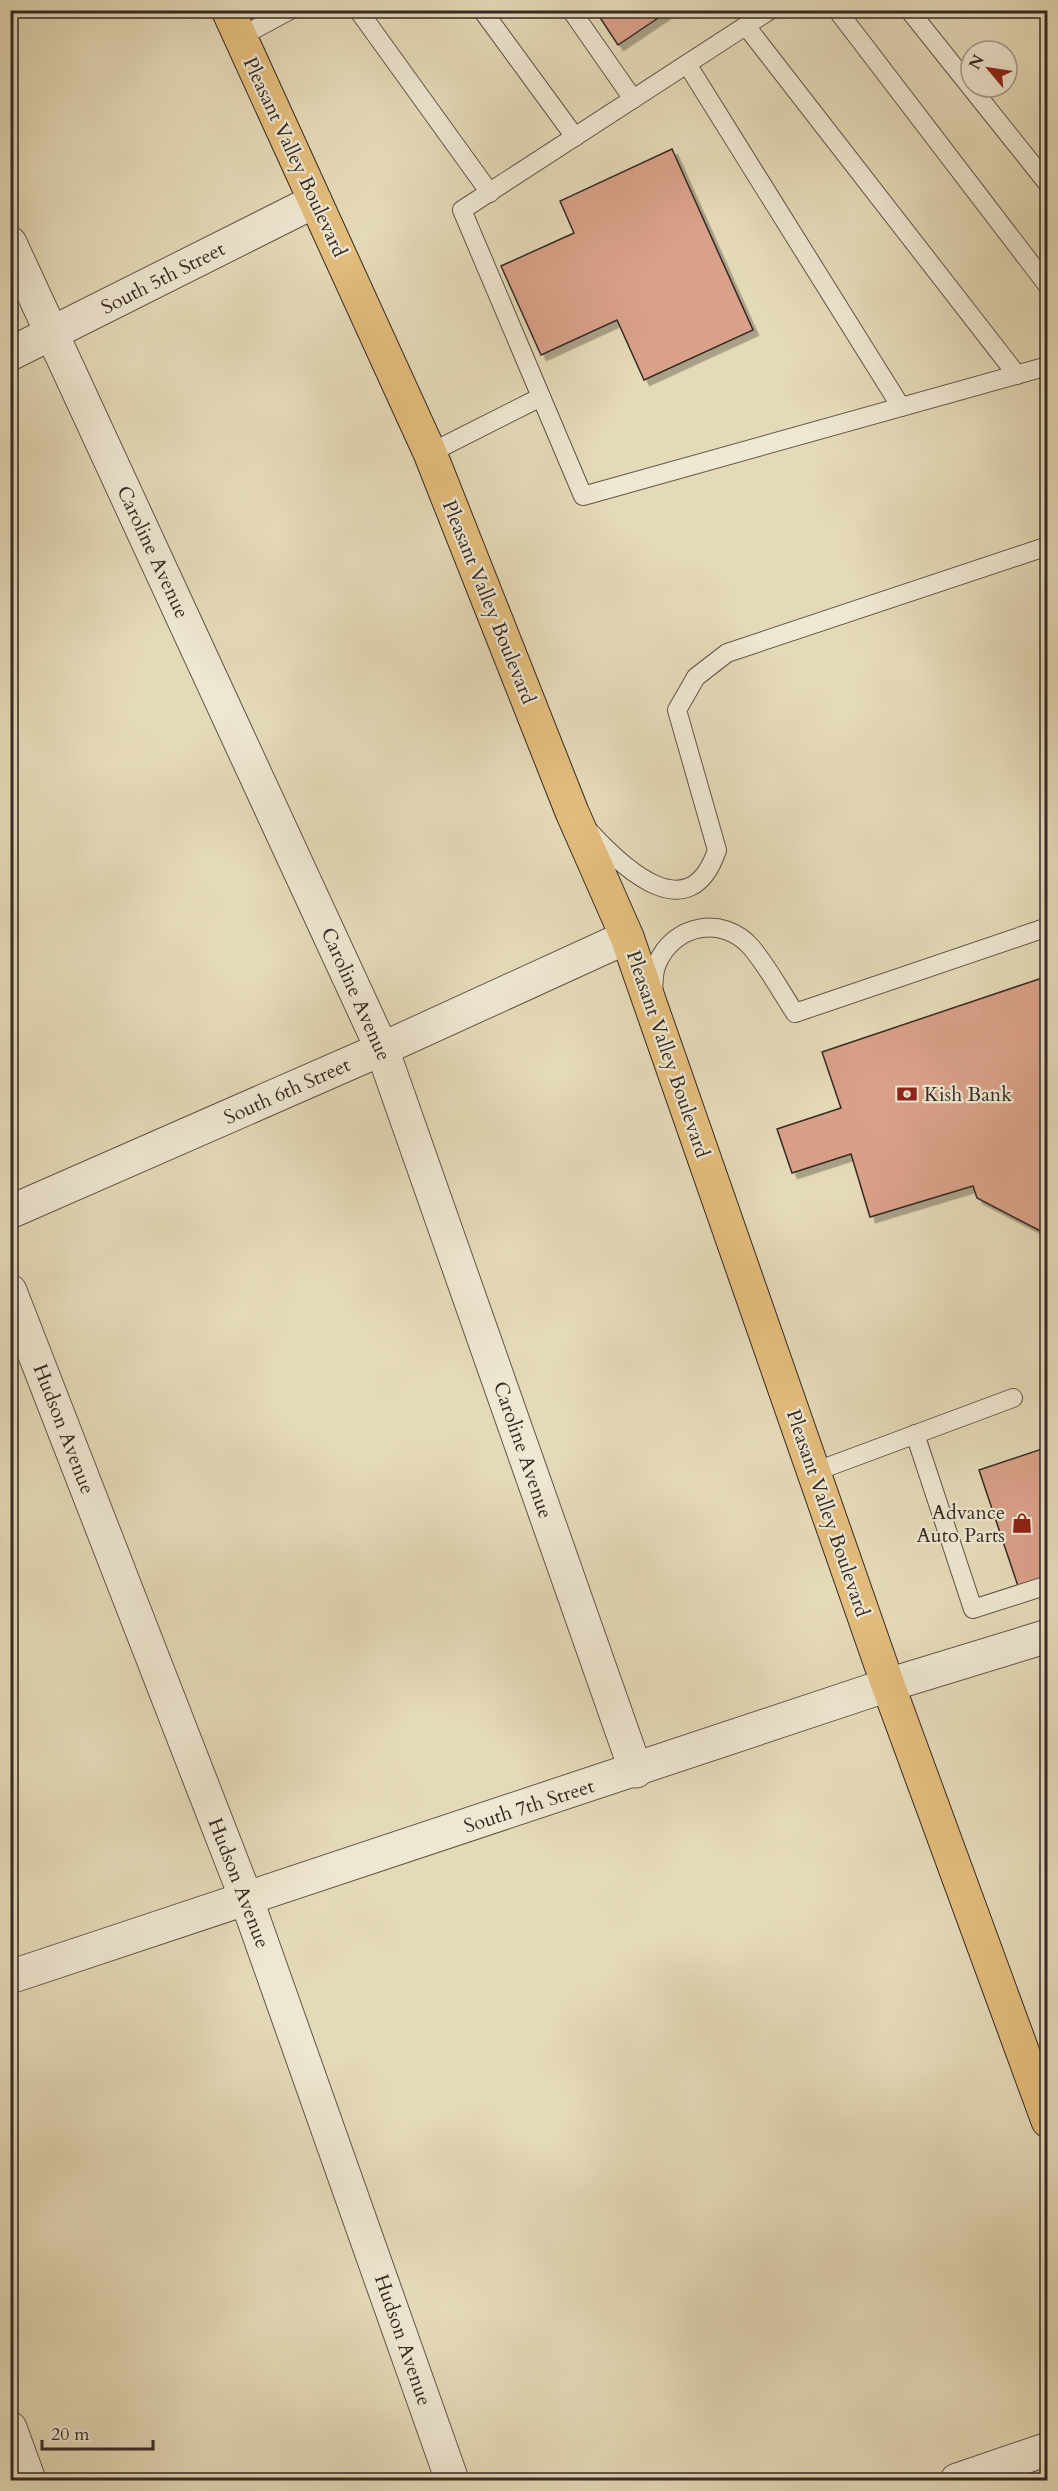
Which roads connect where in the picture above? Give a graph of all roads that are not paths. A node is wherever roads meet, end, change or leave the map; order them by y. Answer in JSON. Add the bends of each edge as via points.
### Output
{"nodes":[{"id":1,"x":290,"y":10,"type":"edge"},
{"id":2,"x":358,"y":10,"type":"edge"},
{"id":3,"x":482,"y":10,"type":"edge"},
{"id":4,"x":571,"y":10,"type":"edge"},
{"id":5,"x":770,"y":10,"type":"edge"},
{"id":6,"x":837,"y":10,"type":"edge"},
{"id":7,"x":909,"y":10,"type":"edge"},
{"id":8,"x":234,"y":24,"type":"edge"},
{"id":9,"x":746,"y":26,"type":"junction"},
{"id":10,"x":687,"y":64,"type":"junction"},
{"id":11,"x":633,"y":99,"type":"junction"},
{"id":12,"x":575,"y":137,"type":"junction"},
{"id":13,"x":1047,"y":184,"type":"edge"},
{"id":14,"x":490,"y":193,"type":"junction"},
{"id":15,"x":315,"y":201,"type":"junction"},
{"id":16,"x":10,"y":243,"type":"edge"},
{"id":17,"x":1047,"y":286,"type":"edge"},
{"id":18,"x":52,"y":333,"type":"junction"},
{"id":19,"x":10,"y":354,"type":"edge"},
{"id":20,"x":1047,"y":366,"type":"edge"},
{"id":21,"x":1017,"y":375,"type":"junction"},
{"id":22,"x":541,"y":397,"type":"junction"},
{"id":23,"x":901,"y":407,"type":"junction"},
{"id":24,"x":430,"y":453,"type":"junction"},
{"id":25,"x":1047,"y":546,"type":"edge"},
{"id":26,"x":572,"y":812,"type":"junction"},
{"id":27,"x":1047,"y":927,"type":"edge"},
{"id":28,"x":627,"y":936,"type":"junction"},
{"id":29,"x":652,"y":1007,"type":"junction"},
{"id":30,"x":382,"y":1049,"type":"junction"},
{"id":31,"x":10,"y":1212,"type":"edge"},
{"id":32,"x":10,"y":1291,"type":"edge"},
{"id":33,"x":1013,"y":1398,"type":"dead end"},
{"id":34,"x":915,"y":1434,"type":"junction"},
{"id":35,"x":814,"y":1472,"type":"junction"},
{"id":36,"x":1047,"y":1585,"type":"edge"},
{"id":37,"x":1047,"y":1636,"type":"edge"},
{"id":38,"x":888,"y":1685,"type":"junction"},
{"id":39,"x":636,"y":1771,"type":"junction"},
{"id":40,"x":246,"y":1898,"type":"junction"},
{"id":41,"x":10,"y":1977,"type":"edge"},
{"id":42,"x":1047,"y":2121,"type":"edge"},
{"id":43,"x":10,"y":2428,"type":"edge"},
{"id":44,"x":1047,"y":2449,"type":"edge"},
{"id":45,"x":29,"y":2481,"type":"edge"},
{"id":46,"x":452,"y":2481,"type":"edge"},
{"id":47,"x":957,"y":2481,"type":"edge"}],
"edges":[{"from":1,"to":8,"type":"lane"},
{"from":2,"to":14,"type":"lane"},
{"from":3,"to":12,"type":"lane"},
{"from":4,"to":11,"type":"lane"},
{"from":5,"to":9,"type":"lane"},
{"from":6,"to":17,"type":"lane"},
{"from":7,"to":13,"type":"lane"},
{"from":8,"to":15,"type":"main road","name":"Pleasant Valley Boulevard"},
{"from":9,"to":10,"type":"lane"},
{"from":9,"to":21,"type":"lane"},
{"from":10,"to":11,"type":"lane"},
{"from":10,"to":23,"type":"lane"},
{"from":11,"to":12,"type":"lane"},
{"from":12,"to":14,"type":"lane"},
{"from":14,"to":22,"type":"lane","via":[[462,210]]},
{"from":15,"to":18,"type":"street","name":"South 5th Street"},
{"from":15,"to":24,"type":"main road","name":"Pleasant Valley Boulevard"},
{"from":16,"to":18,"type":"street","name":"Caroline Avenue"},
{"from":18,"to":19,"type":"street","name":"South 5th Street"},
{"from":18,"to":30,"type":"street","name":"Caroline Avenue"},
{"from":20,"to":21,"type":"lane"},
{"from":21,"to":23,"type":"lane"},
{"from":22,"to":23,"type":"lane","via":[[583,496]]},
{"from":22,"to":24,"type":"lane"},
{"from":24,"to":26,"type":"main road","name":"Pleasant Valley Boulevard"},
{"from":25,"to":26,"type":"lane","via":[[727,653],[696,677],[677,710],[717,850],[710,871],[690,889],[671,891],[618,861]]},
{"from":26,"to":28,"type":"main road","name":"Pleasant Valley Boulevard"},
{"from":27,"to":29,"type":"lane","via":[[795,1013],[750,946],[724,928],[704,926],[683,933],[656,964]]},
{"from":28,"to":29,"type":"main road","name":"Pleasant Valley Boulevard"},
{"from":28,"to":30,"type":"street","name":"South 6th Street"},
{"from":29,"to":35,"type":"main road","name":"Pleasant Valley Boulevard"},
{"from":30,"to":31,"type":"street","name":"South 6th Street"},
{"from":30,"to":39,"type":"street","name":"Caroline Avenue"},
{"from":32,"to":40,"type":"street","name":"Hudson Avenue"},
{"from":33,"to":34,"type":"lane"},
{"from":34,"to":35,"type":"lane"},
{"from":34,"to":36,"type":"lane","via":[[973,1609]]},
{"from":35,"to":38,"type":"main road","name":"Pleasant Valley Boulevard"},
{"from":37,"to":38,"type":"street","name":"South 7th Street"},
{"from":38,"to":39,"type":"street","name":"South 7th Street"},
{"from":38,"to":42,"type":"main road","name":"Pleasant Valley Boulevard"},
{"from":39,"to":40,"type":"street","name":"South 7th Street"},
{"from":40,"to":41,"type":"street","name":"South 7th Street"},
{"from":40,"to":46,"type":"street","name":"Hudson Avenue"},
{"from":43,"to":45,"type":"street"},
{"from":44,"to":47,"type":"street"}]}
